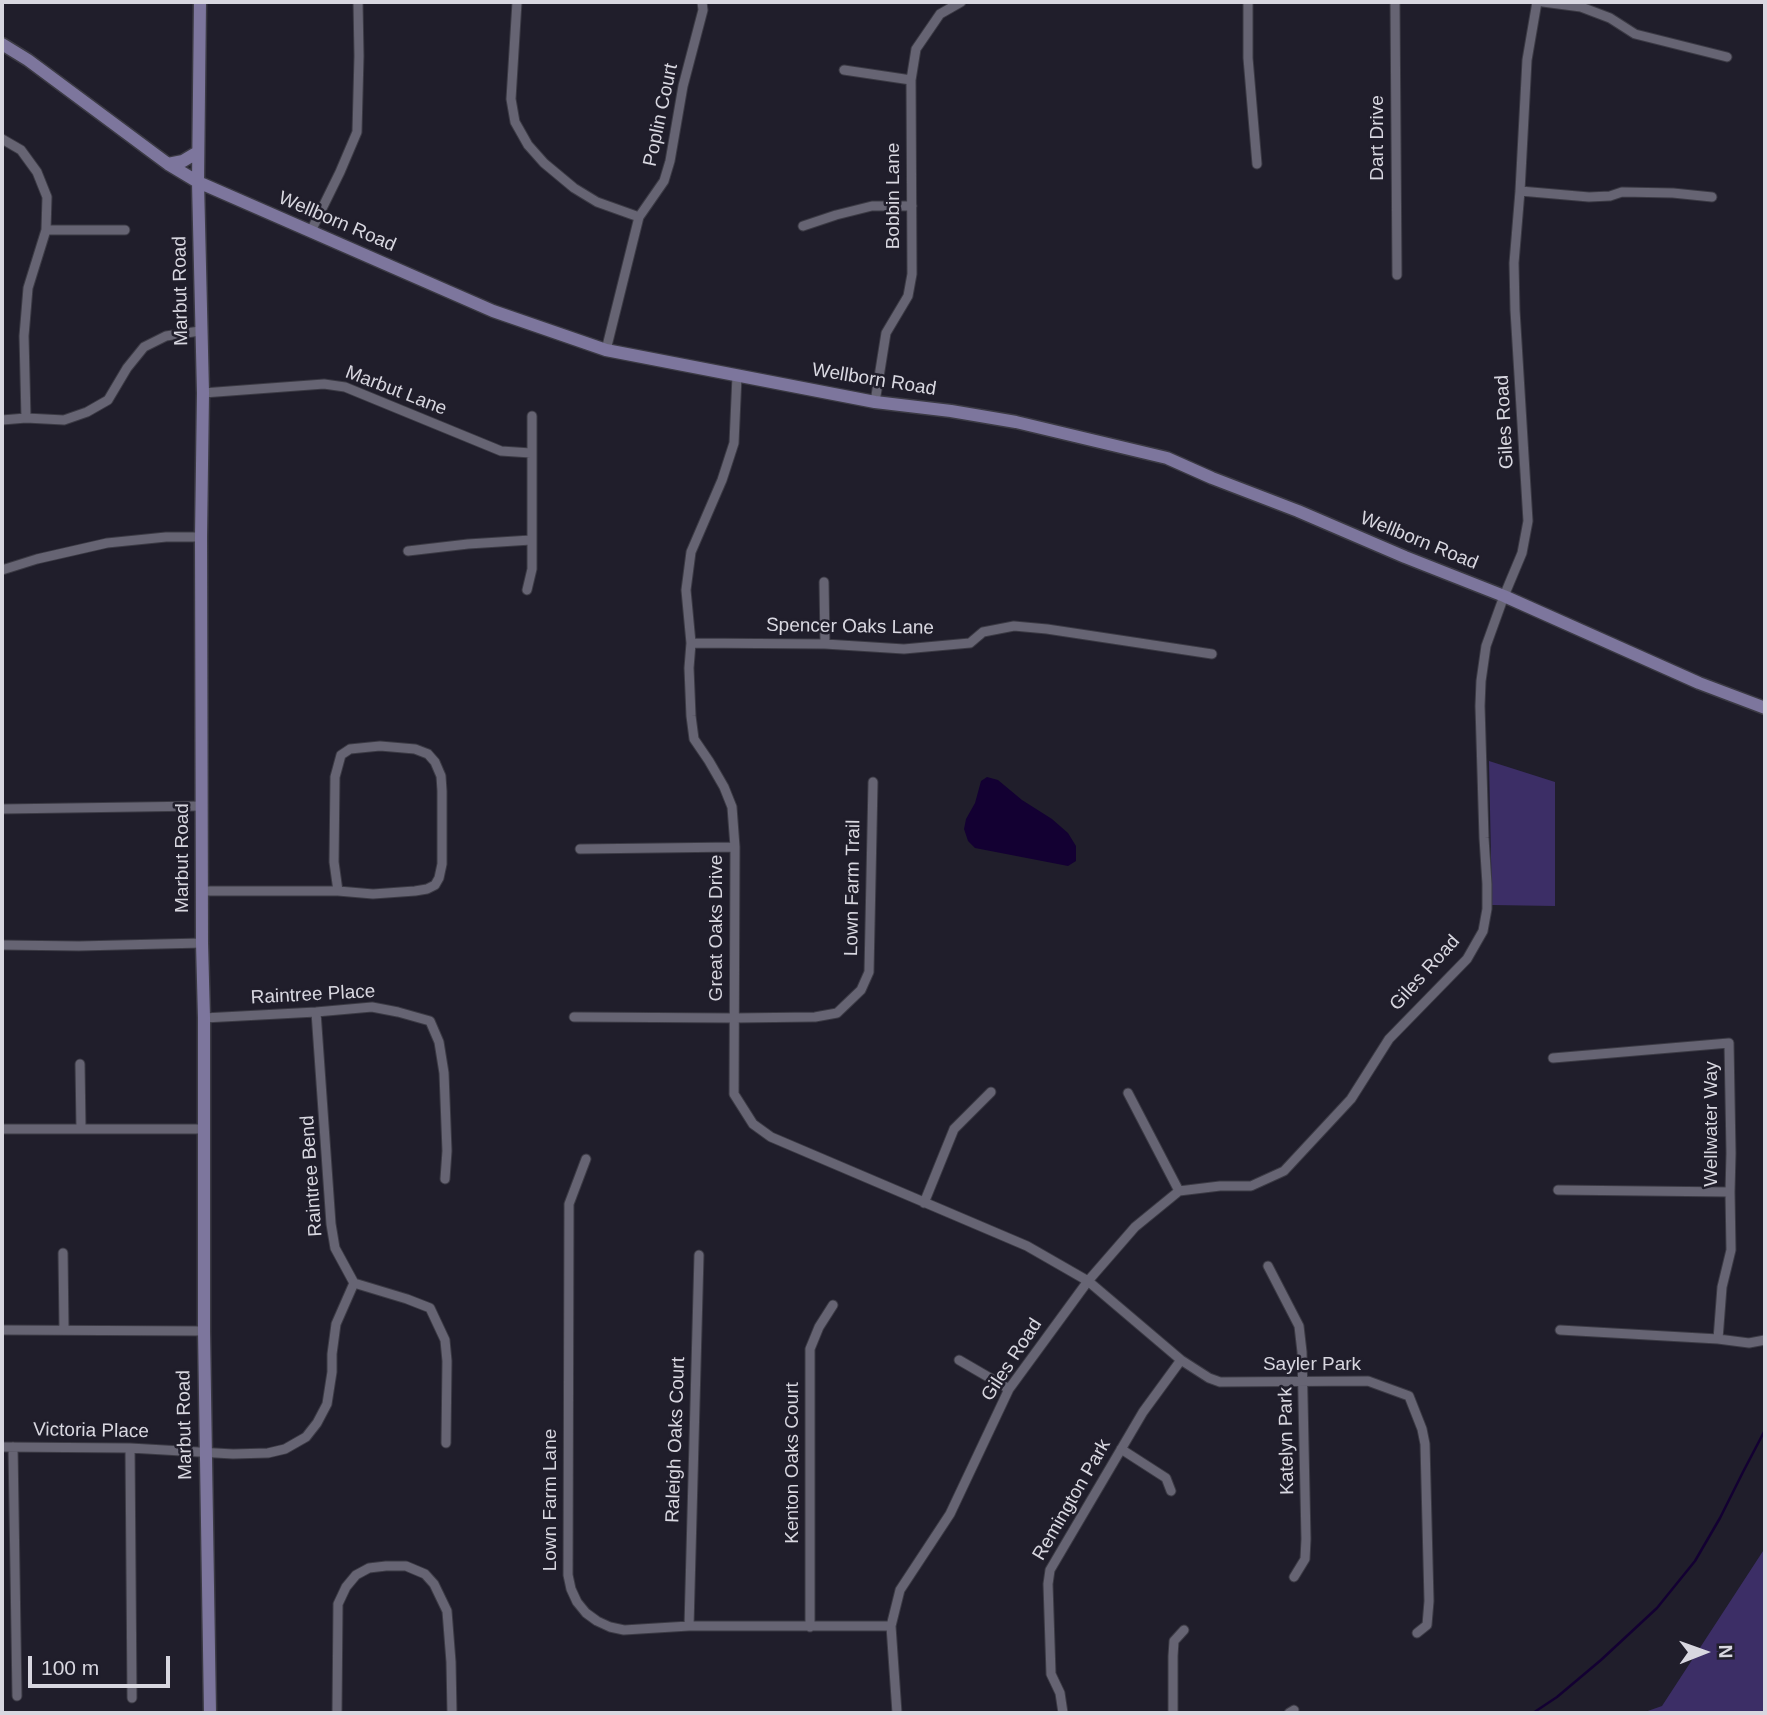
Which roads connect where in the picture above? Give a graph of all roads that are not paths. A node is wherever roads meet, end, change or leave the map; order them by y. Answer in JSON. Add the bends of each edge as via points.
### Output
{"nodes":[{"id":1,"x":200,"y":2,"type":"edge"},
{"id":2,"x":358,"y":2,"type":"edge"},
{"id":3,"x":517,"y":2,"type":"edge"},
{"id":4,"x":702,"y":2,"type":"edge"},
{"id":5,"x":961,"y":2,"type":"edge"},
{"id":6,"x":1248,"y":2,"type":"edge"},
{"id":7,"x":1395,"y":2,"type":"edge"},
{"id":8,"x":1537,"y":2,"type":"edge"},
{"id":9,"x":1543,"y":2,"type":"edge"},
{"id":10,"x":2,"y":44,"type":"edge"},
{"id":11,"x":1727,"y":57,"type":"dead end"},
{"id":12,"x":844,"y":70,"type":"dead end"},
{"id":13,"x":911,"y":80,"type":"junction"},
{"id":14,"x":2,"y":139,"type":"edge"},
{"id":15,"x":198,"y":152,"type":"junction"},
{"id":16,"x":168,"y":164,"type":"junction"},
{"id":17,"x":1257,"y":164,"type":"dead end"},
{"id":18,"x":198,"y":182,"type":"junction"},
{"id":19,"x":1521,"y":191,"type":"junction"},
{"id":20,"x":1712,"y":197,"type":"dead end"},
{"id":21,"x":912,"y":206,"type":"junction"},
{"id":22,"x":639,"y":217,"type":"junction"},
{"id":23,"x":803,"y":226,"type":"dead end"},
{"id":24,"x":46,"y":230,"type":"junction"},
{"id":25,"x":125,"y":230,"type":"dead end"},
{"id":26,"x":311,"y":231,"type":"junction"},
{"id":27,"x":1397,"y":275,"type":"dead end"},
{"id":28,"x":200,"y":331,"type":"junction"},
{"id":29,"x":606,"y":350,"type":"junction"},
{"id":30,"x":737,"y":376,"type":"junction"},
{"id":31,"x":203,"y":393,"type":"junction"},
{"id":32,"x":876,"y":402,"type":"junction"},
{"id":33,"x":532,"y":416,"type":"dead end"},
{"id":34,"x":26,"y":418,"type":"junction"},
{"id":35,"x":2,"y":420,"type":"edge"},
{"id":36,"x":531,"y":453,"type":"junction"},
{"id":37,"x":201,"y":537,"type":"junction"},
{"id":38,"x":531,"y":540,"type":"junction"},
{"id":39,"x":408,"y":551,"type":"dead end"},
{"id":40,"x":2,"y":570,"type":"edge"},
{"id":41,"x":824,"y":582,"type":"dead end"},
{"id":42,"x":527,"y":590,"type":"dead end"},
{"id":43,"x":1504,"y":596,"type":"junction"},
{"id":44,"x":691,"y":643,"type":"junction"},
{"id":45,"x":825,"y":644,"type":"junction"},
{"id":46,"x":1212,"y":654,"type":"dead end"},
{"id":47,"x":1765,"y":708,"type":"edge"},
{"id":48,"x":873,"y":782,"type":"dead end"},
{"id":49,"x":202,"y":806,"type":"junction"},
{"id":50,"x":2,"y":809,"type":"edge"},
{"id":51,"x":735,"y":847,"type":"junction"},
{"id":52,"x":580,"y":849,"type":"dead end"},
{"id":53,"x":203,"y":891,"type":"junction"},
{"id":54,"x":338,"y":891,"type":"junction"},
{"id":55,"x":202,"y":943,"type":"junction"},
{"id":56,"x":2,"y":945,"type":"edge"},
{"id":57,"x":316,"y":1012,"type":"junction"},
{"id":58,"x":575,"y":1017,"type":"dead end"},
{"id":59,"x":204,"y":1018,"type":"junction"},
{"id":60,"x":734,"y":1018,"type":"junction"},
{"id":61,"x":1553,"y":1058,"type":"dead end"},
{"id":62,"x":80,"y":1064,"type":"dead end"},
{"id":63,"x":991,"y":1092,"type":"dead end"},
{"id":64,"x":1128,"y":1093,"type":"dead end"},
{"id":65,"x":2,"y":1129,"type":"edge"},
{"id":66,"x":81,"y":1129,"type":"junction"},
{"id":67,"x":203,"y":1129,"type":"junction"},
{"id":68,"x":586,"y":1159,"type":"dead end"},
{"id":69,"x":445,"y":1179,"type":"dead end"},
{"id":70,"x":1558,"y":1190,"type":"dead end"},
{"id":71,"x":1180,"y":1191,"type":"junction"},
{"id":72,"x":1730,"y":1192,"type":"junction"},
{"id":73,"x":924,"y":1203,"type":"junction"},
{"id":74,"x":64,"y":1253,"type":"dead end"},
{"id":75,"x":699,"y":1255,"type":"dead end"},
{"id":76,"x":1268,"y":1266,"type":"dead end"},
{"id":77,"x":1088,"y":1281,"type":"junction"},
{"id":78,"x":354,"y":1283,"type":"junction"},
{"id":79,"x":833,"y":1305,"type":"dead end"},
{"id":80,"x":64,"y":1329,"type":"junction"},
{"id":81,"x":2,"y":1330,"type":"edge"},
{"id":82,"x":1560,"y":1330,"type":"dead end"},
{"id":83,"x":204,"y":1331,"type":"junction"},
{"id":84,"x":1718,"y":1339,"type":"junction"},
{"id":85,"x":1765,"y":1340,"type":"edge"},
{"id":86,"x":959,"y":1360,"type":"dead end"},
{"id":87,"x":1181,"y":1360,"type":"junction"},
{"id":88,"x":1303,"y":1381,"type":"junction"},
{"id":89,"x":1009,"y":1389,"type":"junction"},
{"id":90,"x":446,"y":1443,"type":"dead end"},
{"id":91,"x":2,"y":1447,"type":"edge"},
{"id":92,"x":13,"y":1447,"type":"junction"},
{"id":93,"x":130,"y":1448,"type":"junction"},
{"id":94,"x":1121,"y":1449,"type":"junction"},
{"id":95,"x":204,"y":1452,"type":"junction"},
{"id":96,"x":1171,"y":1491,"type":"dead end"},
{"id":97,"x":1294,"y":1577,"type":"dead end"},
{"id":98,"x":689,"y":1626,"type":"junction"},
{"id":99,"x":891,"y":1626,"type":"junction"},
{"id":100,"x":810,"y":1627,"type":"junction"},
{"id":101,"x":1184,"y":1630,"type":"dead end"},
{"id":102,"x":1417,"y":1633,"type":"dead end"},
{"id":103,"x":17,"y":1696,"type":"dead end"},
{"id":104,"x":132,"y":1698,"type":"dead end"},
{"id":105,"x":210,"y":1713,"type":"edge"},
{"id":106,"x":337,"y":1713,"type":"edge"},
{"id":107,"x":452,"y":1713,"type":"edge"},
{"id":108,"x":897,"y":1713,"type":"edge"},
{"id":109,"x":1063,"y":1713,"type":"edge"},
{"id":110,"x":1173,"y":1713,"type":"edge"}],
"edges":[{"from":1,"to":15,"type":"street","name":"Marbut Road"},
{"from":2,"to":26,"type":"street","via":[[357,132]]},
{"from":3,"to":22,"type":"street","via":[[511,99],[515,122],[528,145],[574,188]]},
{"from":4,"to":22,"type":"street","name":"Poplin Court","via":[[670,161],[664,181]]},
{"from":5,"to":13,"type":"street","name":"Bobbin Lane","via":[[940,14],[916,49]]},
{"from":6,"to":17,"type":"street"},
{"from":7,"to":27,"type":"street","name":"Dart Drive"},
{"from":8,"to":19,"type":"street","name":"Giles Road","via":[[1527,60]]},
{"from":9,"to":11,"type":"street","via":[[1581,7],[1636,34]]},
{"from":10,"to":16,"type":"street","name":"Wellborn Road"},
{"from":12,"to":13,"type":"street"},
{"from":13,"to":21,"type":"street","name":"Bobbin Lane"},
{"from":14,"to":24,"type":"street","via":[[22,150],[37,172],[47,197]]},
{"from":15,"to":16,"type":"street"},
{"from":15,"to":18,"type":"street","name":"Marbut Road"},
{"from":16,"to":18,"type":"street","name":"Wellborn Road"},
{"from":18,"to":26,"type":"street","name":"Wellborn Road"},
{"from":18,"to":28,"type":"street","name":"Marbut Road"},
{"from":19,"to":20,"type":"street","via":[[1589,197],[1622,192]]},
{"from":19,"to":43,"type":"street","name":"Giles Road","via":[[1514,263],[1528,521],[1522,553]]},
{"from":21,"to":23,"type":"street","via":[[872,206]]},
{"from":21,"to":32,"type":"street","name":"Bobbin Lane","via":[[908,296],[886,333]]},
{"from":22,"to":29,"type":"street","name":"Poplin Court"},
{"from":24,"to":25,"type":"street"},
{"from":24,"to":34,"type":"street","via":[[28,288]]},
{"from":26,"to":29,"type":"street","name":"Wellborn Road","via":[[493,312]]},
{"from":28,"to":31,"type":"street","name":"Marbut Road"},
{"from":28,"to":34,"type":"street","via":[[166,336],[144,347],[108,400],[87,412],[64,420]]},
{"from":29,"to":30,"type":"street","name":"Wellborn Road"},
{"from":30,"to":32,"type":"street","name":"Wellborn Road"},
{"from":30,"to":44,"type":"street","name":"Great Oaks Drive","via":[[734,443],[691,552],[686,590]]},
{"from":31,"to":36,"type":"street","name":"Marbut Lane","via":[[324,384],[345,387],[501,450]]},
{"from":31,"to":37,"type":"street","name":"Marbut Road"},
{"from":32,"to":43,"type":"street","name":"Wellborn Road","via":[[1016,422],[1167,458]]},
{"from":33,"to":36,"type":"street"},
{"from":34,"to":35,"type":"street"},
{"from":36,"to":38,"type":"street"},
{"from":37,"to":40,"type":"street","via":[[107,543]]},
{"from":37,"to":49,"type":"street","name":"Marbut Road"},
{"from":38,"to":39,"type":"street"},
{"from":38,"to":42,"type":"street"},
{"from":41,"to":45,"type":"street"},
{"from":43,"to":47,"type":"street","name":"Wellborn Road"},
{"from":43,"to":71,"type":"street","name":"Giles Road","via":[[1486,646],[1481,681],[1487,884],[1483,931],[1467,959],[1389,1038],[1351,1099],[1284,1171],[1251,1186]]},
{"from":44,"to":45,"type":"street","name":"Spencer Oaks Lane"},
{"from":44,"to":51,"type":"street","name":"Great Oaks Drive","via":[[694,739],[732,807]]},
{"from":45,"to":46,"type":"street","name":"Spencer Oaks Lane","via":[[904,649],[970,643],[983,632],[1014,626]]},
{"from":48,"to":60,"type":"street","name":"Lown Farm Trail","via":[[869,972],[861,990],[837,1013]]},
{"from":49,"to":50,"type":"street"},
{"from":49,"to":53,"type":"street","name":"Marbut Road"},
{"from":51,"to":52,"type":"street"},
{"from":51,"to":60,"type":"street","name":"Great Oaks Drive"},
{"from":53,"to":54,"type":"street"},
{"from":53,"to":55,"type":"street","name":"Marbut Road"},
{"from":54,"to":54,"type":"street","via":[[373,894],[435,885],[442,864],[442,791],[441,776],[428,754],[380,746],[350,749],[341,755],[335,777]]},
{"from":55,"to":56,"type":"street"},
{"from":55,"to":59,"type":"street","name":"Marbut Road"},
{"from":57,"to":59,"type":"street","name":"Raintree Place"},
{"from":57,"to":69,"type":"street","name":"Raintree Place","via":[[372,1007],[430,1021],[444,1073]]},
{"from":57,"to":78,"type":"street","name":"Raintree Bend","via":[[331,1224],[335,1248]]},
{"from":58,"to":60,"type":"street","name":"Lown Farm Trail"},
{"from":59,"to":67,"type":"street","name":"Marbut Road"},
{"from":60,"to":73,"type":"street","name":"Great Oaks Drive","via":[[734,1094],[753,1124],[771,1137]]},
{"from":61,"to":72,"type":"street","name":"Wellwater Way","via":[[1729,1043]]},
{"from":62,"to":66,"type":"street"},
{"from":63,"to":73,"type":"street","via":[[954,1129]]},
{"from":64,"to":71,"type":"street"},
{"from":65,"to":66,"type":"street"},
{"from":66,"to":67,"type":"street"},
{"from":67,"to":83,"type":"street","name":"Marbut Road"},
{"from":68,"to":98,"type":"street","name":"Lown Farm Lane","via":[[569,1204],[571,1589],[586,1613],[610,1627]]},
{"from":70,"to":72,"type":"street"},
{"from":71,"to":77,"type":"street","name":"Giles Road","via":[[1135,1227]]},
{"from":72,"to":84,"type":"street","name":"Wellwater Way","via":[[1731,1250],[1722,1287]]},
{"from":73,"to":77,"type":"street","name":"Great Oaks Drive","via":[[1027,1246]]},
{"from":74,"to":80,"type":"street"},
{"from":75,"to":98,"type":"street","name":"Raleigh Oaks Court"},
{"from":76,"to":88,"type":"street","name":"Katelyn Park","via":[[1299,1326]]},
{"from":77,"to":87,"type":"street","name":"Sayler Park"},
{"from":77,"to":89,"type":"street","name":"Giles Road"},
{"from":78,"to":90,"type":"street","via":[[430,1308],[445,1340]]},
{"from":78,"to":95,"type":"street","name":"Victoria Place","via":[[336,1324],[327,1404],[306,1437],[268,1453]]},
{"from":79,"to":100,"type":"street","name":"Kenton Oaks Court","via":[[810,1349]]},
{"from":80,"to":81,"type":"street"},
{"from":80,"to":83,"type":"street"},
{"from":82,"to":84,"type":"street"},
{"from":83,"to":95,"type":"street","name":"Marbut Road"},
{"from":84,"to":85,"type":"street"},
{"from":86,"to":89,"type":"street"},
{"from":87,"to":88,"type":"street","name":"Sayler Park","via":[[1220,1382]]},
{"from":87,"to":94,"type":"street","name":"Remington Park"},
{"from":88,"to":97,"type":"street","name":"Katelyn Park","via":[[1305,1559]]},
{"from":88,"to":102,"type":"street","name":"Sayler Park","via":[[1368,1381],[1409,1396],[1425,1444],[1429,1601],[1427,1625]]},
{"from":89,"to":99,"type":"street","name":"Giles Road","via":[[950,1514],[900,1590]]},
{"from":91,"to":92,"type":"street","name":"Victoria Place"},
{"from":92,"to":93,"type":"street","name":"Victoria Place"},
{"from":92,"to":103,"type":"street"},
{"from":93,"to":95,"type":"street","name":"Victoria Place"},
{"from":93,"to":104,"type":"street"},
{"from":94,"to":96,"type":"street","via":[[1166,1478]]},
{"from":94,"to":109,"type":"street","name":"Remington Park","via":[[1049,1570],[1051,1674]]},
{"from":95,"to":105,"type":"street","name":"Marbut Road"},
{"from":98,"to":100,"type":"street","name":"Lown Farm Lane"},
{"from":99,"to":100,"type":"street","name":"Lown Farm Lane"},
{"from":99,"to":108,"type":"street","name":"Giles Road"},
{"from":101,"to":110,"type":"street","via":[[1174,1641]]},
{"from":106,"to":107,"type":"street","via":[[338,1604],[356,1575],[386,1566],[406,1566],[425,1574],[447,1611]]}]}
